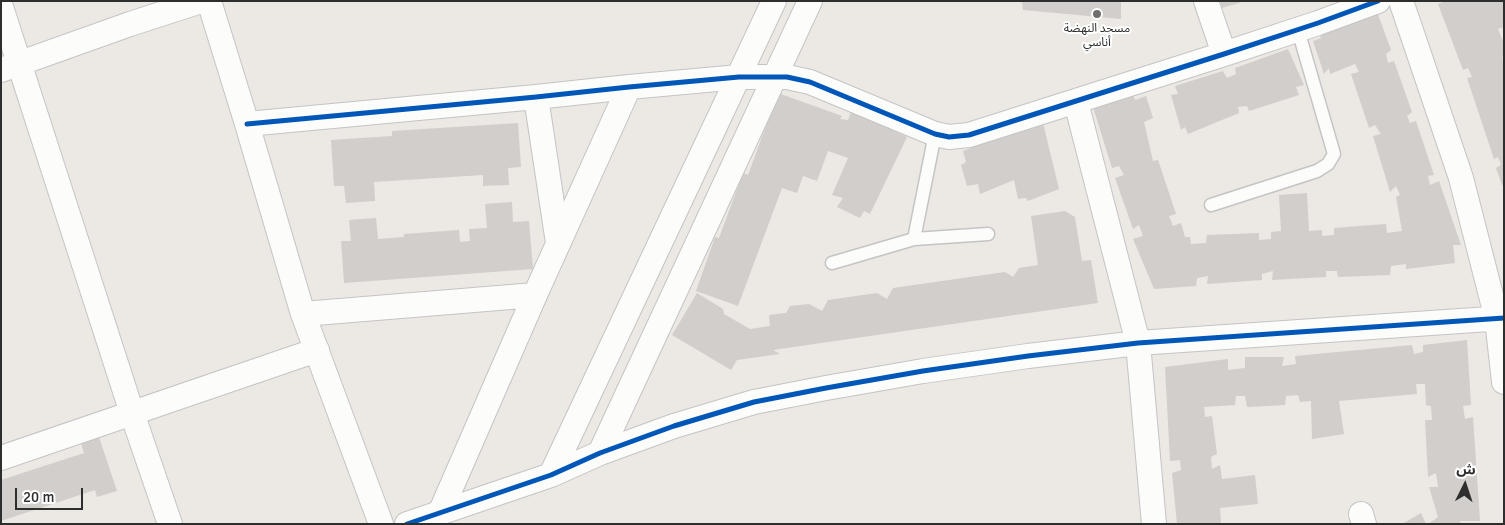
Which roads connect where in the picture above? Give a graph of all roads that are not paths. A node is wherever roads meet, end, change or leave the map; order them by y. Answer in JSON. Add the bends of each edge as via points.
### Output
{"nodes":[{"id":1,"x":201,"y":1,"type":"edge"},
{"id":2,"x":209,"y":1,"type":"edge"},
{"id":3,"x":774,"y":1,"type":"edge"},
{"id":4,"x":810,"y":1,"type":"edge"},
{"id":5,"x":1206,"y":1,"type":"edge"},
{"id":6,"x":1378,"y":1,"type":"edge"},
{"id":7,"x":1401,"y":1,"type":"edge"},
{"id":8,"x":1,"y":7,"type":"edge"},
{"id":9,"x":1298,"y":30,"type":"junction"},
{"id":10,"x":1224,"y":54,"type":"junction"},
{"id":11,"x":11,"y":66,"type":"edge"},
{"id":12,"x":739,"y":77,"type":"junction"},
{"id":13,"x":775,"y":77,"type":"junction"},
{"id":14,"x":628,"y":87,"type":"junction"},
{"id":15,"x":536,"y":97,"type":"junction"},
{"id":16,"x":1076,"y":102,"type":"junction"},
{"id":17,"x":247,"y":124,"type":"junction"},
{"id":18,"x":935,"y":134,"type":"junction"},
{"id":19,"x":1212,"y":204,"type":"dead end"},
{"id":20,"x":988,"y":234,"type":"dead end"},
{"id":21,"x":914,"y":239,"type":"junction"},
{"id":22,"x":558,"y":243,"type":"junction"},
{"id":23,"x":832,"y":263,"type":"dead end"},
{"id":24,"x":535,"y":295,"type":"junction"},
{"id":25,"x":303,"y":314,"type":"junction"},
{"id":26,"x":1500,"y":319,"type":"edge"},
{"id":27,"x":1138,"y":343,"type":"junction"},
{"id":28,"x":317,"y":350,"type":"junction"},
{"id":29,"x":1504,"y":382,"type":"edge"},
{"id":30,"x":132,"y":413,"type":"junction"},
{"id":31,"x":600,"y":453,"type":"junction"},
{"id":32,"x":1,"y":458,"type":"edge"},
{"id":33,"x":551,"y":475,"type":"junction"},
{"id":34,"x":440,"y":513,"type":"junction"},
{"id":35,"x":170,"y":524,"type":"edge"},
{"id":36,"x":381,"y":524,"type":"edge"},
{"id":37,"x":406,"y":524,"type":"edge"},
{"id":38,"x":1154,"y":524,"type":"edge"}],
"edges":[{"from":1,"to":11,"type":"street"},
{"from":2,"to":17,"type":"street"},
{"from":3,"to":12,"type":"street"},
{"from":4,"to":13,"type":"street"},
{"from":5,"to":10,"type":"street"},
{"from":6,"to":9,"type":"street"},
{"from":7,"to":26,"type":"street","via":[[1461,178]]},
{"from":8,"to":11,"type":"street"},
{"from":9,"to":10,"type":"street"},
{"from":9,"to":19,"type":"lane","via":[[1334,154],[1328,164],[1317,171]]},
{"from":10,"to":16,"type":"street"},
{"from":11,"to":30,"type":"street"},
{"from":12,"to":13,"type":"street"},
{"from":12,"to":14,"type":"street"},
{"from":12,"to":33,"type":"street"},
{"from":13,"to":18,"type":"street","via":[[810,82]]},
{"from":13,"to":31,"type":"street"},
{"from":14,"to":15,"type":"street"},
{"from":14,"to":22,"type":"street"},
{"from":15,"to":17,"type":"street"},
{"from":15,"to":22,"type":"street"},
{"from":16,"to":18,"type":"street","via":[[969,135],[949,137]]},
{"from":16,"to":27,"type":"street"},
{"from":17,"to":25,"type":"street"},
{"from":18,"to":21,"type":"lane"},
{"from":20,"to":21,"type":"lane"},
{"from":21,"to":23,"type":"lane"},
{"from":22,"to":24,"type":"street"},
{"from":24,"to":25,"type":"street"},
{"from":24,"to":34,"type":"street"},
{"from":25,"to":28,"type":"street"},
{"from":26,"to":27,"type":"street"},
{"from":26,"to":29,"type":"street"},
{"from":27,"to":31,"type":"street","via":[[923,371],[754,402]]},
{"from":27,"to":38,"type":"street"},
{"from":28,"to":30,"type":"street"},
{"from":28,"to":36,"type":"street"},
{"from":30,"to":32,"type":"street"},
{"from":30,"to":35,"type":"street"},
{"from":31,"to":33,"type":"street"},
{"from":33,"to":34,"type":"street"},
{"from":34,"to":37,"type":"street"}]}
